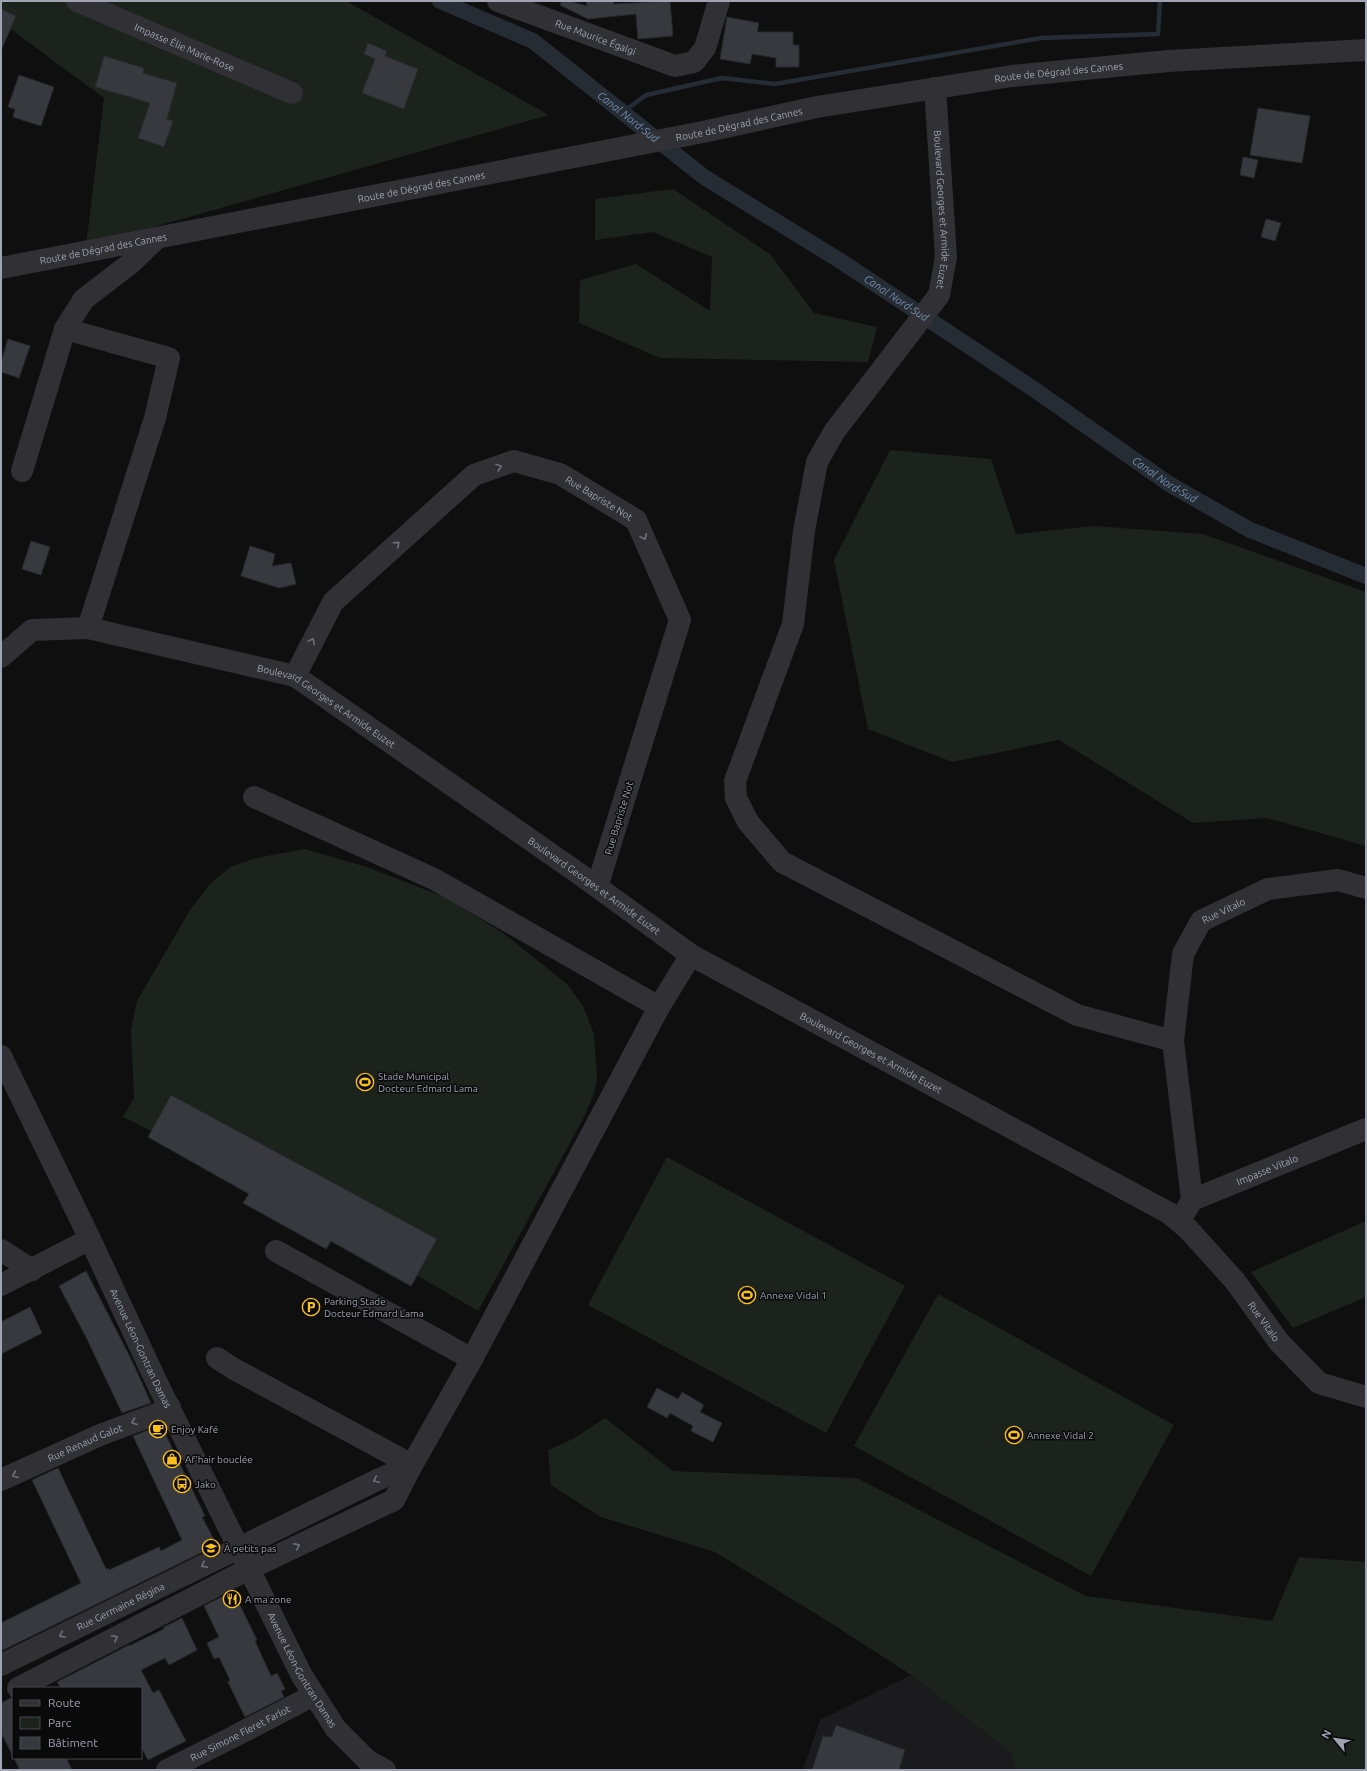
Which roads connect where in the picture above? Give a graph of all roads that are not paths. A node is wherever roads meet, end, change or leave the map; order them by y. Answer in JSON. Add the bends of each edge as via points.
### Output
{"nodes":[{"id":1,"x":77,"y":1,"type":"edge"},
{"id":2,"x":498,"y":1,"type":"edge"},
{"id":3,"x":719,"y":1,"type":"edge"},
{"id":4,"x":1366,"y":50,"type":"edge"},
{"id":5,"x":935,"y":88,"type":"junction"},
{"id":6,"x":292,"y":93,"type":"dead end"},
{"id":7,"x":157,"y":238,"type":"junction"},
{"id":8,"x":1,"y":268,"type":"edge"},
{"id":9,"x":66,"y":329,"type":"junction"},
{"id":10,"x":22,"y":471,"type":"dead end"},
{"id":11,"x":88,"y":628,"type":"junction"},
{"id":12,"x":1,"y":657,"type":"edge"},
{"id":13,"x":295,"y":676,"type":"junction"},
{"id":14,"x":254,"y":797,"type":"dead end"},
{"id":15,"x":597,"y":887,"type":"junction"},
{"id":16,"x":1366,"y":888,"type":"edge"},
{"id":17,"x":691,"y":955,"type":"junction"},
{"id":18,"x":659,"y":1008,"type":"junction"},
{"id":19,"x":1173,"y":1041,"type":"junction"},
{"id":20,"x":1,"y":1056,"type":"edge"},
{"id":21,"x":1366,"y":1129,"type":"edge"},
{"id":22,"x":1192,"y":1200,"type":"junction"},
{"id":23,"x":1180,"y":1222,"type":"junction"},
{"id":24,"x":90,"y":1239,"type":"junction"},
{"id":25,"x":1,"y":1250,"type":"edge"},
{"id":26,"x":276,"y":1252,"type":"dead end"},
{"id":27,"x":32,"y":1270,"type":"junction"},
{"id":28,"x":1,"y":1285,"type":"edge"},
{"id":29,"x":217,"y":1358,"type":"dead end"},
{"id":30,"x":472,"y":1359,"type":"junction"},
{"id":31,"x":1366,"y":1397,"type":"edge"},
{"id":32,"x":170,"y":1408,"type":"junction"},
{"id":33,"x":412,"y":1465,"type":"junction"},
{"id":34,"x":1,"y":1480,"type":"edge"},
{"id":35,"x":239,"y":1548,"type":"junction"},
{"id":36,"x":249,"y":1568,"type":"junction"},
{"id":37,"x":1,"y":1665,"type":"edge"},
{"id":38,"x":20,"y":1687,"type":"edge"},
{"id":39,"x":12,"y":1692,"type":"edge"},
{"id":40,"x":314,"y":1695,"type":"junction"},
{"id":41,"x":1,"y":1697,"type":"edge"},
{"id":42,"x":166,"y":1770,"type":"edge"},
{"id":43,"x":385,"y":1770,"type":"edge"}],
"edges":[{"from":1,"to":6,"type":"street","name":"Impasse Élie Marie-Rose"},
{"from":2,"to":3,"type":"street","name":"Rue Maurice Égalgi","via":[[675,66],[694,62],[705,48]]},
{"from":4,"to":5,"type":"street","name":"Route de Dégrad des Cannes","via":[[1168,61],[1012,76]]},
{"from":5,"to":7,"type":"street","name":"Route de Dégrad des Cannes","via":[[817,107],[703,132]]},
{"from":5,"to":19,"type":"street","name":"Boulevard Georges et Armide Euzet","via":[[946,257],[939,295],[834,432],[817,462],[804,531],[793,624],[735,781],[736,798],[748,822],[782,862],[1077,1015]]},
{"from":7,"to":8,"type":"street","name":"Route de Dégrad des Cannes"},
{"from":7,"to":9,"type":"street","via":[[131,263],[84,299]]},
{"from":9,"to":10,"type":"street"},
{"from":9,"to":11,"type":"street","via":[[169,358],[155,418]]},
{"from":11,"to":12,"type":"street","name":"Boulevard Georges et Armide Euzet","via":[[32,630]]},
{"from":11,"to":13,"type":"street","name":"Boulevard Georges et Armide Euzet"},
{"from":13,"to":15,"type":"street","name":"Boulevard Georges et Armide Euzet"},
{"from":13,"to":15,"type":"street","name":"Rue Bapriste Not","one_way":true,"via":[[332,602],[474,475],[514,462],[560,474],[636,520],[680,620]]},
{"from":14,"to":18,"type":"street","via":[[434,880]]},
{"from":15,"to":17,"type":"street","name":"Boulevard Georges et Armide Euzet"},
{"from":16,"to":19,"type":"street","name":"Rue Vitalo","via":[[1338,880],[1268,889],[1201,921],[1182,954]]},
{"from":17,"to":18,"type":"street"},
{"from":17,"to":23,"type":"street","name":"Boulevard Georges et Armide Euzet","via":[[1162,1209]]},
{"from":18,"to":30,"type":"street"},
{"from":19,"to":22,"type":"street","name":"Rue Vitalo"},
{"from":20,"to":24,"type":"street","name":"Avenue Léon-Gontran Damas"},
{"from":21,"to":22,"type":"street","name":"Impasse Vitalo"},
{"from":22,"to":23,"type":"street"},
{"from":23,"to":31,"type":"street","name":"Rue Vitalo","via":[[1235,1282],[1280,1342],[1319,1383]]},
{"from":24,"to":27,"type":"street"},
{"from":24,"to":32,"type":"street","name":"Avenue Léon-Gontran Damas"},
{"from":25,"to":27,"type":"street"},
{"from":26,"to":30,"type":"street"},
{"from":27,"to":28,"type":"street"},
{"from":29,"to":33,"type":"street"},
{"from":30,"to":33,"type":"street"},
{"from":32,"to":34,"type":"street","name":"Rue Renaud Galot","one_way":true,"via":[[100,1435]]},
{"from":32,"to":35,"type":"street","name":"Avenue Léon-Gontran Damas"},
{"from":33,"to":35,"type":"street","name":"Rue Germaine Régina","one_way":true},
{"from":36,"to":33,"type":"street","one_way":true,"via":[[394,1500]]},
{"from":35,"to":36,"type":"street","name":"Avenue Léon-Gontran Damas"},
{"from":35,"to":37,"type":"street","name":"Rue Germaine Régina","one_way":true},
{"from":38,"to":36,"type":"street","one_way":true},
{"from":36,"to":40,"type":"street","name":"Avenue Léon-Gontran Damas","via":[[302,1676]]},
{"from":39,"to":41,"type":"street"},
{"from":40,"to":42,"type":"street","name":"Rue Simone Fleret Farlot"},
{"from":40,"to":43,"type":"street","name":"Avenue Léon-Gontran Damas","via":[[336,1729],[367,1760]]}]}
